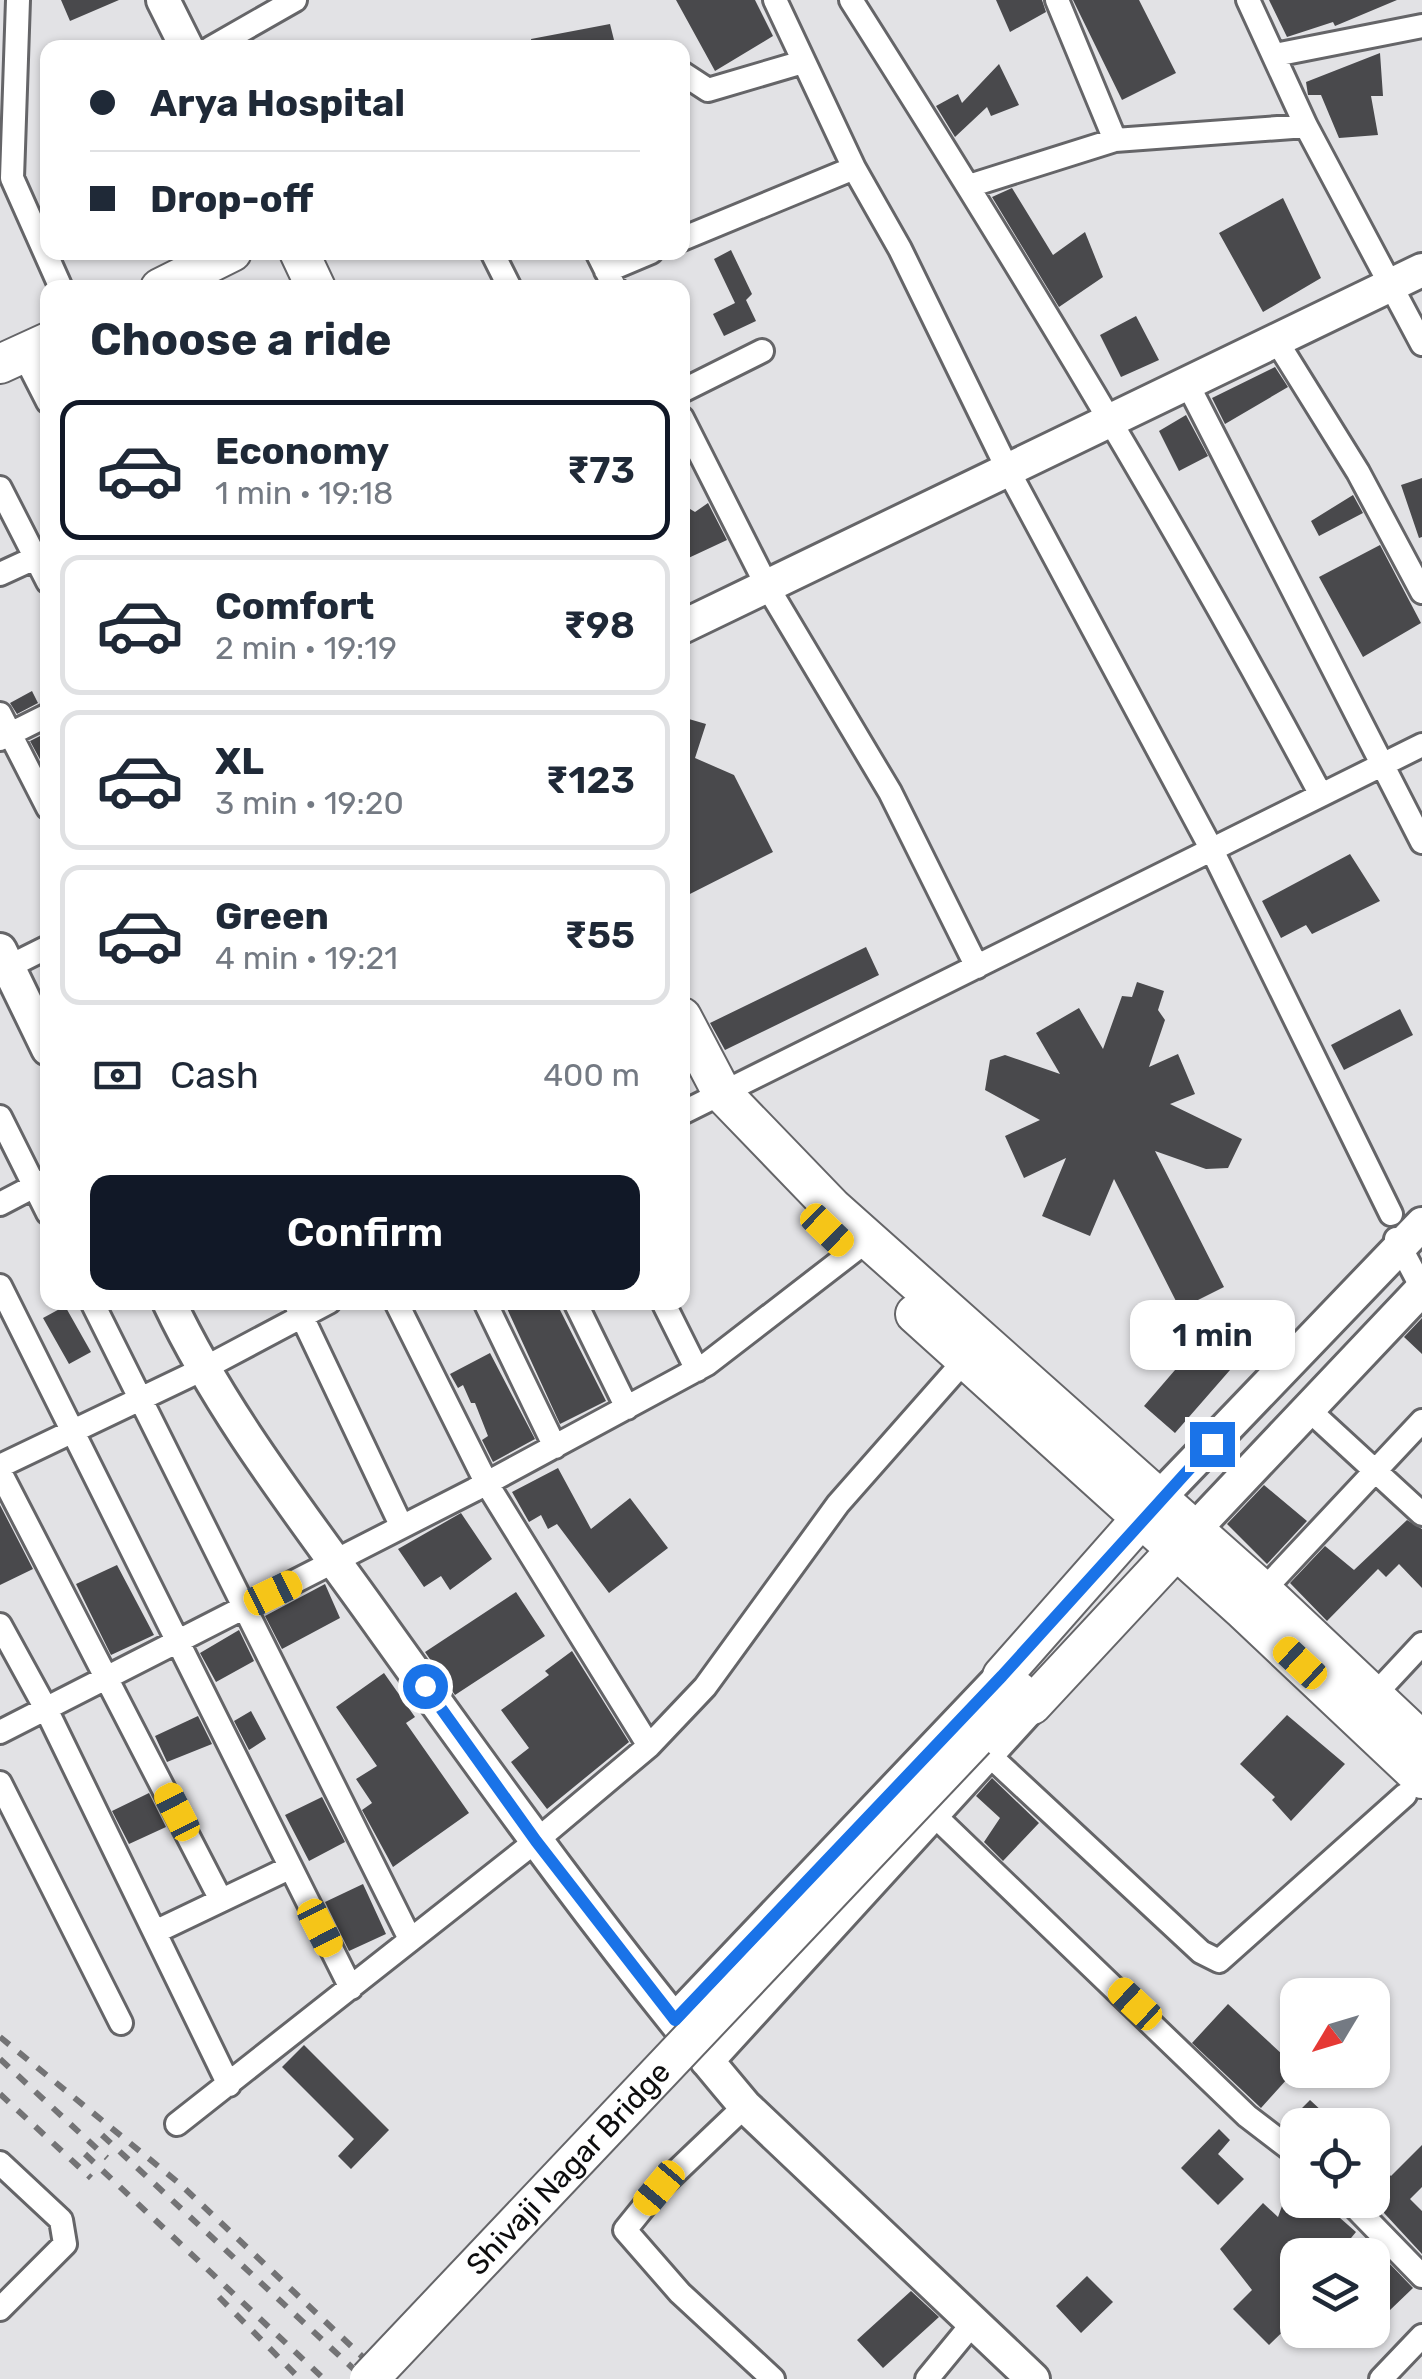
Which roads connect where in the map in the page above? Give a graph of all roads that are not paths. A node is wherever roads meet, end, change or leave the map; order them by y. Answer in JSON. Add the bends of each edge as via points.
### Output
{"nodes":[{"id":1,"x":18,"y":0,"type":"edge"},
{"id":2,"x":163,"y":0,"type":"edge"},
{"id":3,"x":296,"y":0,"type":"edge"},
{"id":4,"x":775,"y":0,"type":"edge"},
{"id":5,"x":851,"y":0,"type":"edge"},
{"id":6,"x":1057,"y":0,"type":"edge"},
{"id":7,"x":1248,"y":0,"type":"edge"},
{"id":8,"x":1422,"y":26,"type":"edge"},
{"id":9,"x":183,"y":40,"type":"edge"},
{"id":10,"x":225,"y":40,"type":"edge"},
{"id":11,"x":1275,"y":56,"type":"junction"},
{"id":12,"x":803,"y":62,"type":"junction"},
{"id":13,"x":690,"y":78,"type":"edge"},
{"id":14,"x":1306,"y":126,"type":"junction"},
{"id":15,"x":1115,"y":140,"type":"junction"},
{"id":16,"x":854,"y":168,"type":"junction"},
{"id":17,"x":969,"y":186,"type":"junction"},
{"id":18,"x":690,"y":236,"type":"edge"},
{"id":19,"x":40,"y":241,"type":"edge"},
{"id":20,"x":216,"y":260,"type":"edge"},
{"id":21,"x":630,"y":260,"type":"edge"},
{"id":22,"x":606,"y":270,"type":"edge"},
{"id":23,"x":1422,"y":270,"type":"edge"},
{"id":24,"x":176,"y":280,"type":"edge"},
{"id":25,"x":1390,"y":285,"type":"junction"},
{"id":26,"x":1276,"y":340,"type":"junction"},
{"id":27,"x":1422,"y":344,"type":"edge"},
{"id":28,"x":762,"y":351,"type":"dead end"},
{"id":29,"x":24,"y":353,"type":"edge"},
{"id":30,"x":1187,"y":383,"type":"junction"},
{"id":31,"x":40,"y":386,"type":"edge"},
{"id":32,"x":690,"y":387,"type":"edge"},
{"id":33,"x":1110,"y":420,"type":"junction"},
{"id":34,"x":690,"y":434,"type":"edge"},
{"id":35,"x":1008,"y":470,"type":"junction"},
{"id":36,"x":0,"y":488,"type":"edge"},
{"id":37,"x":40,"y":553,"type":"edge"},
{"id":38,"x":40,"y":555,"type":"edge"},
{"id":39,"x":0,"y":574,"type":"edge"},
{"id":40,"x":768,"y":586,"type":"junction"},
{"id":41,"x":1422,"y":592,"type":"edge"},
{"id":42,"x":690,"y":619,"type":"edge"},
{"id":43,"x":40,"y":718,"type":"edge"},
{"id":44,"x":3,"y":729,"type":"edge"},
{"id":45,"x":1422,"y":745,"type":"edge"},
{"id":46,"x":1380,"y":766,"type":"junction"},
{"id":47,"x":40,"y":794,"type":"edge"},
{"id":48,"x":1322,"y":795,"type":"junction"},
{"id":49,"x":1422,"y":842,"type":"edge"},
{"id":50,"x":1212,"y":850,"type":"junction"},
{"id":51,"x":40,"y":949,"type":"edge"},
{"id":52,"x":3,"y":962,"type":"edge"},
{"id":53,"x":977,"y":967,"type":"junction"},
{"id":54,"x":40,"y":1034,"type":"edge"},
{"id":55,"x":690,"y":1063,"type":"edge"},
{"id":56,"x":696,"y":1096,"type":"edge"},
{"id":57,"x":0,"y":1118,"type":"edge"},
{"id":58,"x":40,"y":1181,"type":"edge"},
{"id":59,"x":40,"y":1184,"type":"edge"},
{"id":60,"x":0,"y":1204,"type":"edge"},
{"id":61,"x":1409,"y":1234,"type":"edge"},
{"id":62,"x":861,"y":1248,"type":"junction"},
{"id":63,"x":0,"y":1286,"type":"edge"},
{"id":64,"x":1422,"y":1289,"type":"edge"},
{"id":65,"x":96,"y":1310,"type":"edge"},
{"id":66,"x":173,"y":1310,"type":"edge"},
{"id":67,"x":299,"y":1310,"type":"edge"},
{"id":68,"x":400,"y":1310,"type":"edge"},
{"id":69,"x":488,"y":1310,"type":"edge"},
{"id":70,"x":579,"y":1310,"type":"edge"},
{"id":71,"x":667,"y":1310,"type":"edge"},
{"id":72,"x":965,"y":1360,"type":"junction"},
{"id":73,"x":201,"y":1370,"type":"junction"},
{"id":74,"x":697,"y":1370,"type":"junction"},
{"id":75,"x":140,"y":1399,"type":"junction"},
{"id":76,"x":627,"y":1408,"type":"junction"},
{"id":77,"x":1308,"y":1410,"type":"junction"},
{"id":78,"x":1422,"y":1421,"type":"edge"},
{"id":79,"x":73,"y":1431,"type":"junction"},
{"id":80,"x":555,"y":1447,"type":"junction"},
{"id":81,"x":0,"y":1469,"type":"edge"},
{"id":82,"x":1375,"y":1470,"type":"junction"},
{"id":83,"x":487,"y":1484,"type":"junction"},
{"id":84,"x":1149,"y":1510,"type":"junction"},
{"id":85,"x":1422,"y":1514,"type":"edge"},
{"id":86,"x":401,"y":1525,"type":"junction"},
{"id":87,"x":1184,"y":1541,"type":"junction"},
{"id":88,"x":336,"y":1562,"type":"junction"},
{"id":89,"x":1254,"y":1601,"type":"junction"},
{"id":90,"x":242,"y":1608,"type":"junction"},
{"id":91,"x":0,"y":1625,"type":"edge"},
{"id":92,"x":178,"y":1639,"type":"junction"},
{"id":93,"x":1422,"y":1644,"type":"edge"},
{"id":94,"x":108,"y":1675,"type":"junction"},
{"id":95,"x":1017,"y":1690,"type":"junction"},
{"id":96,"x":1366,"y":1704,"type":"junction"},
{"id":97,"x":45,"y":1707,"type":"junction"},
{"id":98,"x":0,"y":1732,"type":"edge"},
{"id":99,"x":649,"y":1746,"type":"junction"},
{"id":100,"x":981,"y":1747,"type":"junction"},
{"id":101,"x":1417,"y":1771,"type":"edge"},
{"id":102,"x":0,"y":1782,"type":"edge"},
{"id":103,"x":935,"y":1816,"type":"junction"},
{"id":104,"x":536,"y":1841,"type":"junction"},
{"id":105,"x":289,"y":1868,"type":"junction"},
{"id":106,"x":221,"y":1900,"type":"junction"},
{"id":107,"x":155,"y":1932,"type":"junction"},
{"id":108,"x":410,"y":1939,"type":"junction"},
{"id":109,"x":351,"y":1988,"type":"junction"},
{"id":110,"x":675,"y":2020,"type":"junction"},
{"id":111,"x":121,"y":2023,"type":"dead end"},
{"id":112,"x":707,"y":2061,"type":"junction"},
{"id":113,"x":229,"y":2085,"type":"junction"},
{"id":114,"x":745,"y":2106,"type":"junction"},
{"id":115,"x":177,"y":2124,"type":"dead end"},
{"id":116,"x":1280,"y":2142,"type":"edge"},
{"id":117,"x":0,"y":2162,"type":"edge"},
{"id":118,"x":1366,"y":2218,"type":"edge"},
{"id":119,"x":1422,"y":2276,"type":"edge"},
{"id":120,"x":0,"y":2309,"type":"edge"},
{"id":121,"x":973,"y":2323,"type":"junction"},
{"id":122,"x":1422,"y":2336,"type":"edge"},
{"id":123,"x":369,"y":2379,"type":"edge"},
{"id":124,"x":773,"y":2379,"type":"edge"},
{"id":125,"x":926,"y":2379,"type":"edge"},
{"id":126,"x":1034,"y":2379,"type":"edge"},
{"id":127,"x":1382,"y":2379,"type":"edge"}],
"edges":[{"from":1,"to":19,"type":"street","via":[[12,178]]},
{"from":2,"to":9,"type":"main road"},
{"from":3,"to":10,"type":"street"},
{"from":4,"to":12,"type":"street"},
{"from":5,"to":17,"type":"street"},
{"from":6,"to":15,"type":"street"},
{"from":7,"to":11,"type":"street"},
{"from":8,"to":11,"type":"street"},
{"from":11,"to":14,"type":"street"},
{"from":12,"to":13,"type":"street","via":[[708,90]]},
{"from":12,"to":16,"type":"street"},
{"from":14,"to":15,"type":"street"},
{"from":14,"to":25,"type":"street"},
{"from":15,"to":17,"type":"street"},
{"from":16,"to":18,"type":"street"},
{"from":16,"to":35,"type":"street"},
{"from":17,"to":33,"type":"street"},
{"from":20,"to":24,"type":"main road"},
{"from":21,"to":22,"type":"street"},
{"from":23,"to":25,"type":"main road"},
{"from":25,"to":26,"type":"main road"},
{"from":25,"to":27,"type":"street"},
{"from":26,"to":30,"type":"main road"},
{"from":26,"to":41,"type":"street"},
{"from":28,"to":32,"type":"street"},
{"from":29,"to":31,"type":"street"},
{"from":30,"to":33,"type":"main road"},
{"from":30,"to":46,"type":"street"},
{"from":33,"to":35,"type":"main road"},
{"from":33,"to":48,"type":"street"},
{"from":34,"to":40,"type":"street"},
{"from":35,"to":40,"type":"main road"},
{"from":35,"to":50,"type":"street"},
{"from":36,"to":37,"type":"street"},
{"from":38,"to":39,"type":"street"},
{"from":40,"to":42,"type":"main road"},
{"from":40,"to":53,"type":"street","via":[[890,792]]},
{"from":43,"to":44,"type":"street"},
{"from":44,"to":47,"type":"street"},
{"from":45,"to":46,"type":"street"},
{"from":46,"to":48,"type":"street"},
{"from":46,"to":49,"type":"street"},
{"from":48,"to":50,"type":"street"},
{"from":50,"to":53,"type":"street"},
{"from":50,"to":61,"type":"street"},
{"from":51,"to":52,"type":"street"},
{"from":52,"to":54,"type":"main road"},
{"from":53,"to":56,"type":"street"},
{"from":55,"to":56,"type":"main road"},
{"from":56,"to":62,"type":"main road"},
{"from":57,"to":58,"type":"street"},
{"from":59,"to":60,"type":"street"},
{"from":61,"to":64,"type":"street"},
{"from":61,"to":84,"type":"main road"},
{"from":62,"to":72,"type":"main road"},
{"from":62,"to":74,"type":"street"},
{"from":62,"to":84,"type":"main road"},
{"from":63,"to":79,"type":"street"},
{"from":64,"to":77,"type":"main road"},
{"from":65,"to":75,"type":"street"},
{"from":66,"to":73,"type":"main road"},
{"from":67,"to":73,"type":"street"},
{"from":67,"to":86,"type":"street"},
{"from":68,"to":83,"type":"street"},
{"from":69,"to":80,"type":"street"},
{"from":70,"to":76,"type":"street"},
{"from":71,"to":74,"type":"street"},
{"from":72,"to":84,"type":"main road"},
{"from":72,"to":99,"type":"street","via":[[838,1504],[705,1686]]},
{"from":73,"to":75,"type":"street"},
{"from":73,"to":88,"type":"main road"},
{"from":74,"to":76,"type":"street"},
{"from":75,"to":79,"type":"street"},
{"from":75,"to":90,"type":"street"},
{"from":76,"to":80,"type":"street"},
{"from":77,"to":82,"type":"street"},
{"from":77,"to":87,"type":"main road"},
{"from":78,"to":82,"type":"street"},
{"from":79,"to":81,"type":"street"},
{"from":79,"to":92,"type":"street"},
{"from":80,"to":83,"type":"street"},
{"from":81,"to":94,"type":"street"},
{"from":82,"to":85,"type":"street"},
{"from":82,"to":89,"type":"street"},
{"from":83,"to":86,"type":"street"},
{"from":83,"to":99,"type":"street"},
{"from":84,"to":87,"type":"main road"},
{"from":84,"to":95,"type":"main road"},
{"from":86,"to":88,"type":"street"},
{"from":87,"to":89,"type":"main road"},
{"from":87,"to":95,"type":"main road"},
{"from":88,"to":90,"type":"street"},
{"from":88,"to":104,"type":"main road"},
{"from":89,"to":96,"type":"main road"},
{"from":90,"to":92,"type":"street"},
{"from":90,"to":108,"type":"street"},
{"from":91,"to":97,"type":"street"},
{"from":92,"to":94,"type":"street"},
{"from":92,"to":105,"type":"street"},
{"from":93,"to":96,"type":"street"},
{"from":94,"to":97,"type":"street"},
{"from":94,"to":106,"type":"street"},
{"from":95,"to":100,"type":"main road","name":"Shivaji Nagar Bridge"},
{"from":95,"to":110,"type":"main road"},
{"from":96,"to":101,"type":"main road"},
{"from":97,"to":98,"type":"street"},
{"from":97,"to":107,"type":"street"},
{"from":99,"to":104,"type":"street"},
{"from":100,"to":101,"type":"street","via":[[1201,1952],[1219,1961]]},
{"from":100,"to":103,"type":"main road"},
{"from":100,"to":123,"type":"main road","name":"Shivaji Nagar Bridge","bridge":true},
{"from":102,"to":111,"type":"street"},
{"from":103,"to":112,"type":"main road"},
{"from":103,"to":116,"type":"street"},
{"from":104,"to":108,"type":"street"},
{"from":104,"to":110,"type":"main road"},
{"from":105,"to":106,"type":"street"},
{"from":105,"to":109,"type":"street"},
{"from":106,"to":107,"type":"street"},
{"from":107,"to":113,"type":"street"},
{"from":108,"to":109,"type":"street"},
{"from":109,"to":113,"type":"street"},
{"from":110,"to":112,"type":"main road"},
{"from":112,"to":114,"type":"main road"},
{"from":113,"to":115,"type":"street"},
{"from":114,"to":121,"type":"main road"},
{"from":114,"to":124,"type":"street","via":[[624,2230]]},
{"from":117,"to":120,"type":"street","via":[[66,2232],[65,2244]]},
{"from":118,"to":119,"type":"street"},
{"from":121,"to":125,"type":"street"},
{"from":121,"to":126,"type":"main road"},
{"from":122,"to":127,"type":"street"}]}
